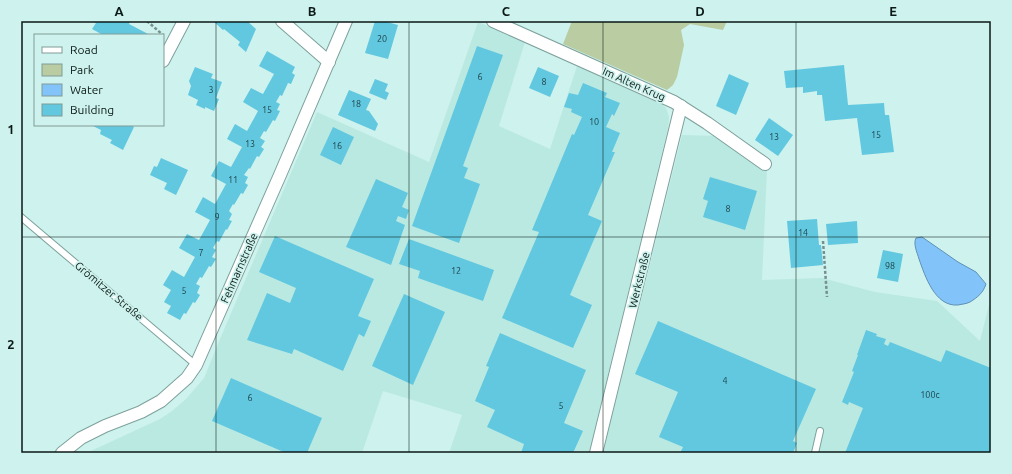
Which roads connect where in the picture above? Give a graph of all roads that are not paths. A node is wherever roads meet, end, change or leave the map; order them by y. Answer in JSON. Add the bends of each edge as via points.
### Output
{"nodes":[{"id":1,"x":184,"y":21,"type":"edge"},
{"id":2,"x":282,"y":21,"type":"edge"},
{"id":3,"x":346,"y":21,"type":"edge"},
{"id":4,"x":493,"y":21,"type":"edge"},
{"id":5,"x":164,"y":59,"type":"edge"},
{"id":6,"x":329,"y":62,"type":"junction"},
{"id":7,"x":681,"y":106,"type":"junction"},
{"id":8,"x":765,"y":164,"type":"dead end"},
{"id":9,"x":21,"y":217,"type":"edge"},
{"id":10,"x":196,"y":365,"type":"junction"},
{"id":11,"x":820,"y":431,"type":"dead end"},
{"id":12,"x":62,"y":453,"type":"edge"},
{"id":13,"x":596,"y":453,"type":"edge"},
{"id":14,"x":815,"y":453,"type":"edge"}],
"edges":[{"from":1,"to":5,"type":"street"},
{"from":2,"to":6,"type":"street"},
{"from":3,"to":6,"type":"street","name":"Fehmarnstraße"},
{"from":4,"to":7,"type":"street","name":"Im Alten Krug"},
{"from":6,"to":10,"type":"street","name":"Fehmarnstraße"},
{"from":7,"to":8,"type":"street","name":"Im Alten Krug"},
{"from":7,"to":13,"type":"street","name":"Werkstraße"},
{"from":9,"to":10,"type":"lane","name":"Grömitzer Straße"},
{"from":10,"to":12,"type":"street","name":"Fehmarnstraße","via":[[187,378],[161,401],[81,438]]},
{"from":11,"to":14,"type":"lane"}]}
